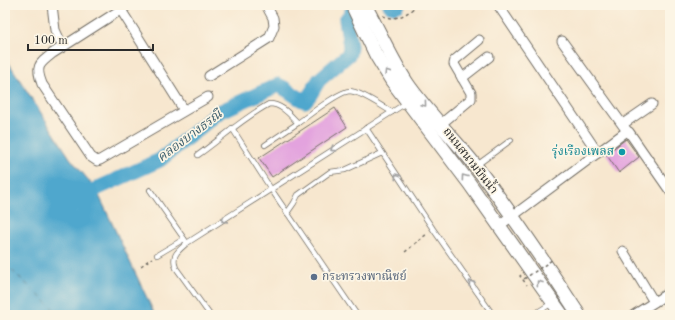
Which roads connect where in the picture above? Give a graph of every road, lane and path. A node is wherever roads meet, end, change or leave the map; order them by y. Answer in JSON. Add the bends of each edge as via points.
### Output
{"nodes":[{"id":1,"x":52,"y":5,"type":"edge"},
{"id":2,"x":266,"y":5,"type":"edge"},
{"id":3,"x":416,"y":5,"type":"edge"},
{"id":4,"x":498,"y":5,"type":"edge"},
{"id":5,"x":124,"y":7,"type":"edge"},
{"id":6,"x":363,"y":11,"type":"edge"},
{"id":7,"x":479,"y":40,"type":"dead end"},
{"id":8,"x":562,"y":41,"type":"dead end"},
{"id":9,"x":63,"y":47,"type":"junction"},
{"id":10,"x":488,"y":56,"type":"dead end"},
{"id":11,"x":209,"y":76,"type":"dead end"},
{"id":12,"x":462,"y":78,"type":"junction"},
{"id":13,"x":208,"y":97,"type":"dead end"},
{"id":14,"x":407,"y":102,"type":"junction"},
{"id":15,"x":652,"y":104,"type":"dead end"},
{"id":16,"x":184,"y":110,"type":"junction"},
{"id":17,"x":392,"y":112,"type":"junction"},
{"id":18,"x":298,"y":123,"type":"junction"},
{"id":19,"x":441,"y":124,"type":"junction"},
{"id":20,"x":232,"y":128,"type":"junction"},
{"id":21,"x":366,"y":128,"type":"junction"},
{"id":22,"x":625,"y":128,"type":"junction"},
{"id":23,"x":511,"y":140,"type":"dead end"},
{"id":24,"x":265,"y":145,"type":"dead end"},
{"id":25,"x":382,"y":153,"type":"junction"},
{"id":26,"x":598,"y":153,"type":"junction"},
{"id":27,"x":198,"y":155,"type":"dead end"},
{"id":28,"x":475,"y":166,"type":"junction"},
{"id":29,"x":271,"y":189,"type":"junction"},
{"id":30,"x":150,"y":190,"type":"dead end"},
{"id":31,"x":670,"y":191,"type":"edge"},
{"id":32,"x":287,"y":213,"type":"junction"},
{"id":33,"x":512,"y":216,"type":"junction"},
{"id":34,"x":499,"y":226,"type":"junction"},
{"id":35,"x":433,"y":229,"type":"junction"},
{"id":36,"x":184,"y":239,"type":"junction"},
{"id":37,"x":187,"y":243,"type":"junction"},
{"id":38,"x":623,"y":251,"type":"dead end"},
{"id":39,"x":405,"y":252,"type":"dead end"},
{"id":40,"x":157,"y":255,"type":"joint"},
{"id":41,"x":552,"y":260,"type":"dead end"},
{"id":42,"x":141,"y":266,"type":"dead end"},
{"id":43,"x":524,"y":279,"type":"dead end"},
{"id":44,"x":670,"y":294,"type":"edge"},
{"id":45,"x":553,"y":302,"type":"junction"},
{"id":46,"x":654,"y":302,"type":"junction"},
{"id":47,"x":210,"y":315,"type":"edge"},
{"id":48,"x":357,"y":315,"type":"edge"},
{"id":49,"x":493,"y":315,"type":"edge"},
{"id":50,"x":534,"y":315,"type":"edge"},
{"id":51,"x":562,"y":315,"type":"edge"},
{"id":52,"x":579,"y":315,"type":"edge"},
{"id":53,"x":634,"y":315,"type":"edge"}],
"edges":[{"from":1,"to":9,"type":"street","via":[[55,30]]},
{"from":2,"to":11,"type":"street","via":[[274,26],[269,38]]},
{"from":3,"to":6,"type":"path","via":[[408,12],[393,18]]},
{"from":4,"to":26,"type":"street"},
{"from":5,"to":9,"type":"street"},
{"from":5,"to":16,"type":"street"},
{"from":14,"to":6,"type":"main road","name":"ถนนสนามบินน้ำ","one_way":true,"via":[[376,55]]},
{"from":6,"to":19,"type":"main road","name":"ถนนสนามบินน้ำ","one_way":true,"via":[[407,82]]},
{"from":7,"to":12,"type":"street","via":[[455,60],[454,64]]},
{"from":8,"to":22,"type":"street"},
{"from":9,"to":16,"type":"street","via":[[40,64],[38,74],[42,84],[94,160],[100,160]]},
{"from":10,"to":12,"type":"street"},
{"from":12,"to":19,"type":"street","via":[[471,93],[471,99]]},
{"from":13,"to":16,"type":"street"},
{"from":14,"to":17,"type":"lane"},
{"from":34,"to":14,"type":"main road","name":"ถนนสนามบินน้ำ","one_way":true},
{"from":15,"to":22,"type":"street"},
{"from":17,"to":18,"type":"lane","via":[[359,93],[348,91],[341,93]]},
{"from":17,"to":21,"type":"lane"},
{"from":18,"to":20,"type":"lane","via":[[285,110],[270,104]]},
{"from":18,"to":24,"type":"lane"},
{"from":19,"to":28,"type":"main road","name":"ถนนสนามบินน้ำ"},
{"from":20,"to":27,"type":"lane"},
{"from":20,"to":29,"type":"lane"},
{"from":21,"to":25,"type":"lane"},
{"from":21,"to":29,"type":"lane","one_way":true},
{"from":22,"to":26,"type":"street"},
{"from":22,"to":31,"type":"street"},
{"from":23,"to":28,"type":"lane"},
{"from":25,"to":32,"type":"lane","via":[[345,170],[330,172],[298,195]]},
{"from":35,"to":25,"type":"lane","one_way":true},
{"from":26,"to":33,"type":"street"},
{"from":28,"to":33,"type":"main road","name":"ถนนสนามบินน้ำ"},
{"from":29,"to":32,"type":"lane"},
{"from":29,"to":37,"type":"lane","one_way":true},
{"from":30,"to":36,"type":"lane"},
{"from":32,"to":48,"type":"lane"},
{"from":33,"to":34,"type":"street"},
{"from":33,"to":52,"type":"main road","name":"ถนนสนามบินน้ำ"},
{"from":45,"to":34,"type":"main road","name":"ถนนสนามบินน้ำ","one_way":true},
{"from":35,"to":39,"type":"path"},
{"from":49,"to":35,"type":"lane","one_way":true},
{"from":36,"to":37,"type":"lane"},
{"from":36,"to":40,"type":"lane"},
{"from":37,"to":47,"type":"lane","via":[[175,255],[174,262]]},
{"from":38,"to":46,"type":"street"},
{"from":40,"to":42,"type":"path"},
{"from":41,"to":43,"type":"path","bridge":true},
{"from":44,"to":46,"type":"street"},
{"from":45,"to":50,"type":"lane"},
{"from":45,"to":51,"type":"main road","name":"ถนนสนามบินน้ำ"},
{"from":46,"to":53,"type":"street"}]}
